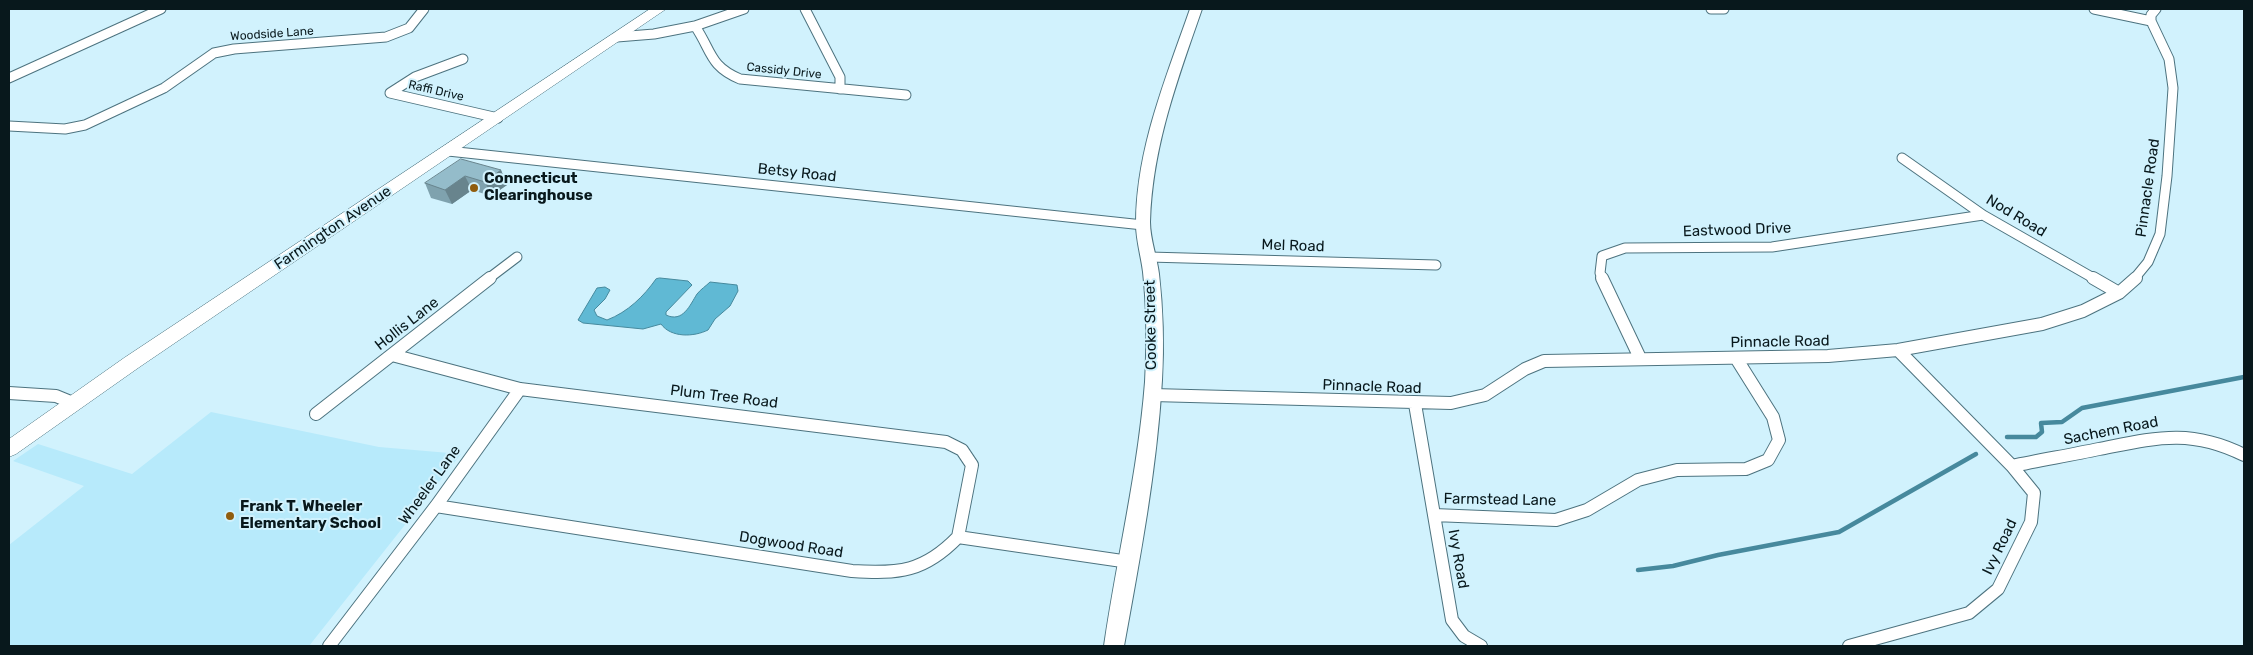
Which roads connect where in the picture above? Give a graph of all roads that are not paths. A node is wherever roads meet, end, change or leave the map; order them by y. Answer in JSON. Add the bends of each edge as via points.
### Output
{"nodes":[{"id":1,"x":161,"y":9,"type":"edge"},
{"id":2,"x":424,"y":9,"type":"edge"},
{"id":3,"x":659,"y":9,"type":"edge"},
{"id":4,"x":744,"y":9,"type":"edge"},
{"id":5,"x":805,"y":9,"type":"edge"},
{"id":6,"x":1196,"y":9,"type":"edge"},
{"id":7,"x":1711,"y":9,"type":"edge"},
{"id":8,"x":1724,"y":9,"type":"edge"},
{"id":9,"x":2094,"y":9,"type":"edge"},
{"id":10,"x":2156,"y":9,"type":"edge"},
{"id":11,"x":2151,"y":21,"type":"junction"},
{"id":12,"x":696,"y":26,"type":"junction"},
{"id":13,"x":617,"y":37,"type":"junction"},
{"id":14,"x":463,"y":59,"type":"dead end"},
{"id":15,"x":9,"y":78,"type":"edge"},
{"id":16,"x":840,"y":89,"type":"junction"},
{"id":17,"x":906,"y":95,"type":"dead end"},
{"id":18,"x":498,"y":118,"type":"junction"},
{"id":19,"x":9,"y":126,"type":"edge"},
{"id":20,"x":448,"y":151,"type":"junction"},
{"id":21,"x":1902,"y":158,"type":"dead end"},
{"id":22,"x":1983,"y":215,"type":"junction"},
{"id":23,"x":1143,"y":225,"type":"junction"},
{"id":24,"x":517,"y":256,"type":"dead end"},
{"id":25,"x":1149,"y":257,"type":"junction"},
{"id":26,"x":1436,"y":265,"type":"dead end"},
{"id":27,"x":2118,"y":293,"type":"junction"},
{"id":28,"x":1898,"y":350,"type":"junction"},
{"id":29,"x":392,"y":355,"type":"junction"},
{"id":30,"x":1640,"y":358,"type":"junction"},
{"id":31,"x":1736,"y":358,"type":"junction"},
{"id":32,"x":520,"y":389,"type":"junction"},
{"id":33,"x":9,"y":393,"type":"edge"},
{"id":34,"x":1153,"y":395,"type":"junction"},
{"id":35,"x":73,"y":403,"type":"junction"},
{"id":36,"x":1415,"y":404,"type":"junction"},
{"id":37,"x":316,"y":414,"type":"dead end"},
{"id":38,"x":9,"y":449,"type":"edge"},
{"id":39,"x":2244,"y":454,"type":"edge"},
{"id":40,"x":2012,"y":466,"type":"junction"},
{"id":41,"x":436,"y":506,"type":"junction"},
{"id":42,"x":1434,"y":515,"type":"junction"},
{"id":43,"x":958,"y":537,"type":"junction"},
{"id":44,"x":1129,"y":562,"type":"junction"},
{"id":45,"x":329,"y":646,"type":"edge"},
{"id":46,"x":1114,"y":646,"type":"edge"},
{"id":47,"x":1481,"y":646,"type":"edge"},
{"id":48,"x":1849,"y":646,"type":"edge"}],
"edges":[{"from":1,"to":15,"type":"street"},
{"from":2,"to":19,"type":"street","name":"Woodside Lane","via":[[409,29],[386,38],[214,53],[164,88],[85,125],[65,129]]},
{"from":3,"to":13,"type":"highway","name":"Farmington Avenue"},
{"from":4,"to":12,"type":"street"},
{"from":5,"to":16,"type":"street","name":"Cassidy Drive","via":[[840,76]]},
{"from":6,"to":23,"type":"main road","name":"Cooke Street","via":[[1146,171]]},
{"from":7,"to":8,"type":"street"},
{"from":9,"to":11,"type":"street"},
{"from":10,"to":11,"type":"street"},
{"from":11,"to":27,"type":"street","name":"Pinnacle Road","via":[[2170,59],[2173,88],[2160,234],[2139,275]]},
{"from":12,"to":13,"type":"street"},
{"from":12,"to":16,"type":"street","name":"Cassidy Drive","via":[[722,73],[740,79]]},
{"from":13,"to":18,"type":"highway","name":"Farmington Avenue"},
{"from":14,"to":18,"type":"street","name":"Raffi Drive","via":[[415,77],[390,93]]},
{"from":16,"to":17,"type":"street","name":"Cassidy Drive"},
{"from":18,"to":20,"type":"highway","name":"Farmington Avenue"},
{"from":20,"to":23,"type":"street","name":"Betsy Road"},
{"from":20,"to":35,"type":"highway","name":"Farmington Avenue"},
{"from":21,"to":22,"type":"street","name":"Nod Road"},
{"from":22,"to":27,"type":"street","name":"Nod Road"},
{"from":22,"to":30,"type":"street","name":"Eastwood Drive","via":[[1772,247],[1625,248],[1602,256],[1600,273]]},
{"from":23,"to":25,"type":"main road","name":"Cooke Street"},
{"from":24,"to":29,"type":"street","name":"Hollis Lane"},
{"from":25,"to":26,"type":"street","name":"Mel Road"},
{"from":25,"to":34,"type":"main road","name":"Cooke Street"},
{"from":27,"to":28,"type":"street","name":"Pinnacle Road","via":[[2083,311],[2042,324]]},
{"from":28,"to":31,"type":"street","name":"Pinnacle Road","via":[[1828,356]]},
{"from":28,"to":40,"type":"street","name":"Ivy Road"},
{"from":29,"to":32,"type":"street","name":"Plum Tree Road"},
{"from":29,"to":37,"type":"street","name":"Hollis Lane"},
{"from":30,"to":31,"type":"street","name":"Pinnacle Road"},
{"from":30,"to":36,"type":"street","name":"Pinnacle Road","via":[[1544,361],[1523,368],[1498,388],[1474,400]]},
{"from":31,"to":42,"type":"street","name":"Farmstead Lane","via":[[1773,417],[1779,440],[1768,460],[1746,469],[1677,470],[1638,480],[1587,510],[1556,520]]},
{"from":32,"to":41,"type":"street","name":"Wheeler Lane"},
{"from":32,"to":43,"type":"street","name":"Plum Tree Road","via":[[946,442],[963,448],[972,465]]},
{"from":33,"to":35,"type":"street","via":[[56,396]]},
{"from":34,"to":36,"type":"street","name":"Pinnacle Road"},
{"from":34,"to":44,"type":"main road","name":"Cooke Street"},
{"from":35,"to":38,"type":"highway","name":"Farmington Avenue"},
{"from":36,"to":42,"type":"street","name":"Ivy Road"},
{"from":39,"to":40,"type":"street","name":"Sachem Road","via":[[2220,444],[2177,436]]},
{"from":40,"to":48,"type":"street","name":"Ivy Road","via":[[2034,493],[2031,522],[1998,589],[1969,613]]},
{"from":41,"to":43,"type":"street","name":"Dogwood Road","via":[[833,569],[888,574],[929,564]]},
{"from":41,"to":45,"type":"street","name":"Wheeler Lane"},
{"from":42,"to":47,"type":"street","name":"Ivy Road","via":[[1452,620],[1468,642]]},
{"from":43,"to":44,"type":"street"},
{"from":44,"to":46,"type":"main road","name":"Cooke Street"}]}
